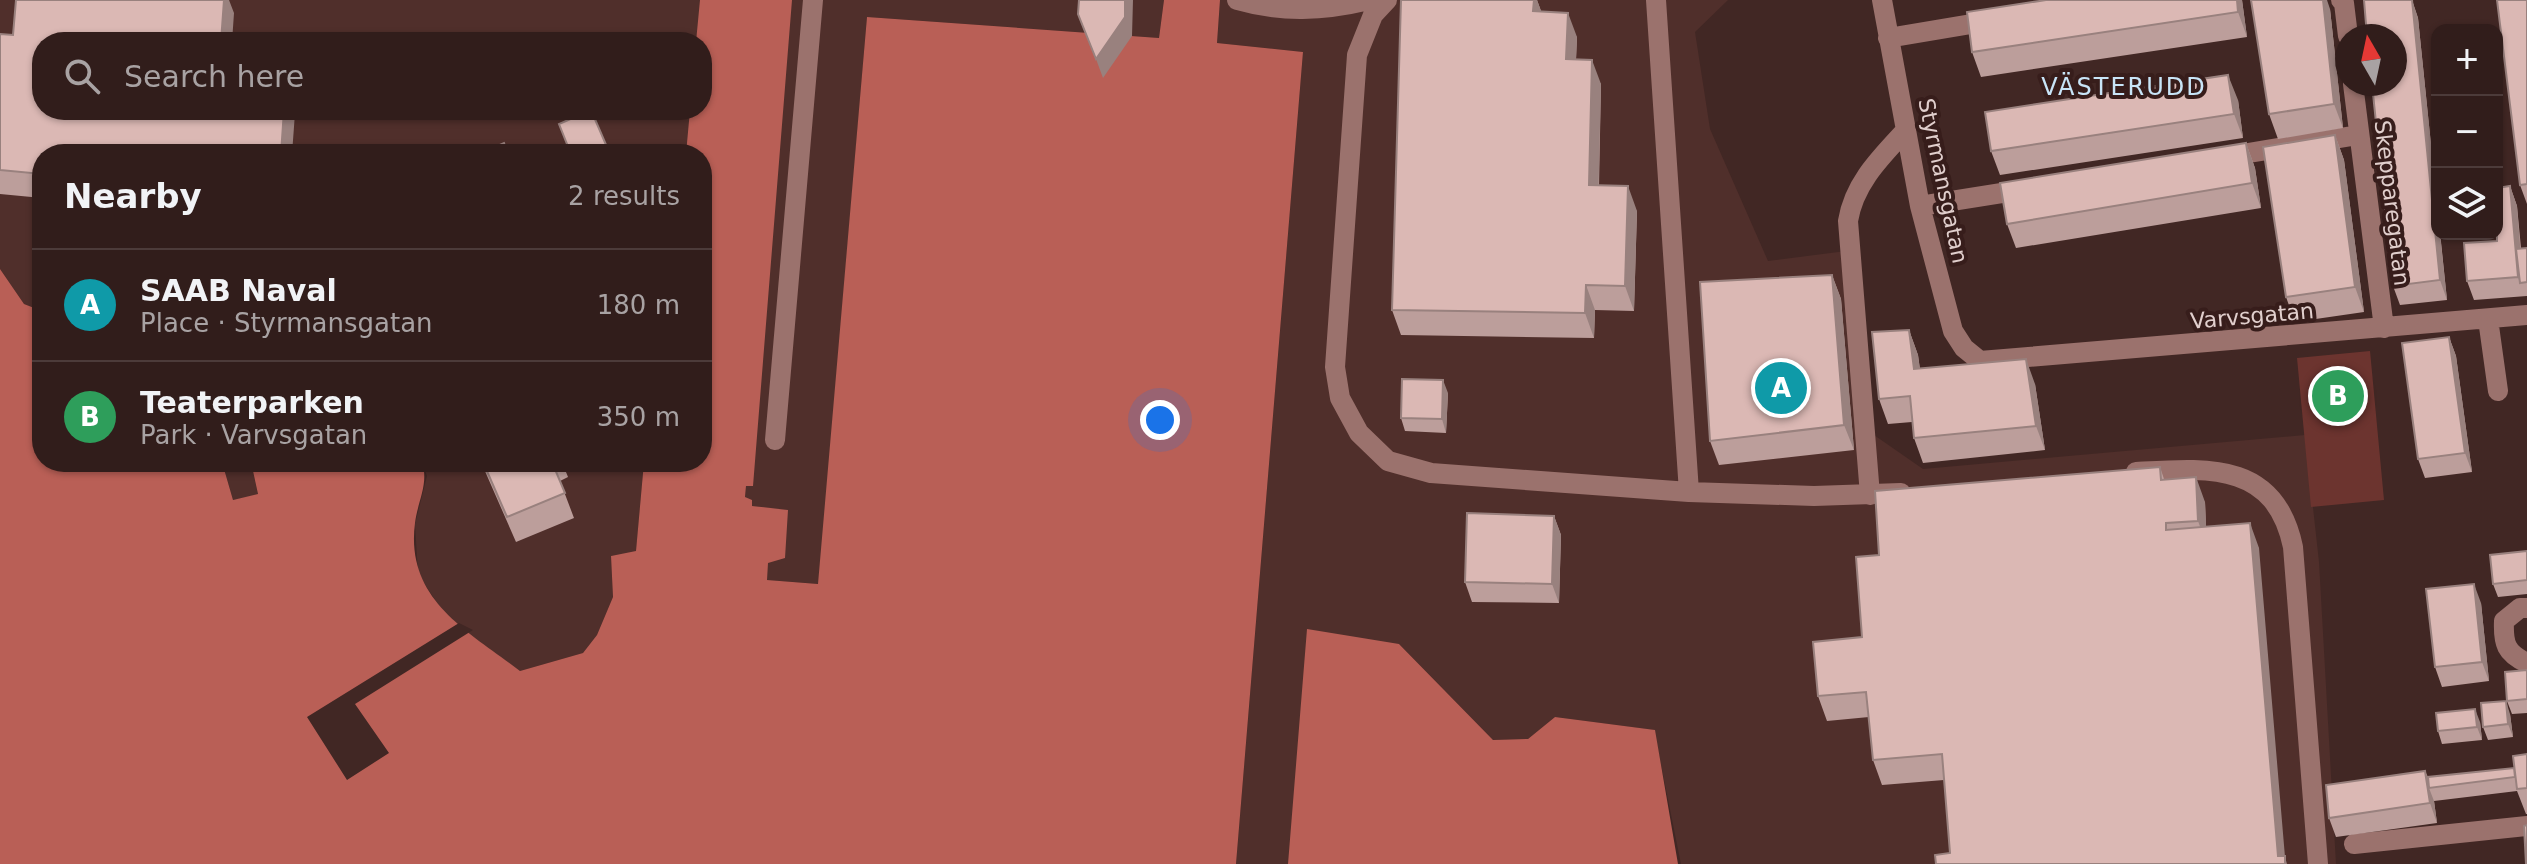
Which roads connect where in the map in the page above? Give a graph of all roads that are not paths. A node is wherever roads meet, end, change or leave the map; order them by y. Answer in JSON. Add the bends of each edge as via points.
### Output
{"nodes":[{"id":1,"x":813,"y":0,"type":"edge"},
{"id":2,"x":1237,"y":0,"type":"edge"},
{"id":3,"x":1369,"y":0,"type":"edge"},
{"id":4,"x":1387,"y":0,"type":"edge"},
{"id":5,"x":1656,"y":0,"type":"edge"},
{"id":6,"x":1882,"y":0,"type":"edge"},
{"id":7,"x":2341,"y":0,"type":"edge"},
{"id":8,"x":2015,"y":17,"type":"edge"},
{"id":9,"x":2347,"y":24,"type":"edge"},
{"id":10,"x":1888,"y":38,"type":"junction"},
{"id":11,"x":2354,"y":96,"type":"edge"},
{"id":12,"x":1906,"y":130,"type":"junction"},
{"id":13,"x":2358,"y":135,"type":"junction"},
{"id":14,"x":2196,"y":162,"type":"edge"},
{"id":15,"x":2045,"y":186,"type":"edge"},
{"id":16,"x":1920,"y":206,"type":"junction"},
{"id":17,"x":2527,"y":315,"type":"edge"},
{"id":18,"x":2488,"y":319,"type":"junction"},
{"id":19,"x":2384,"y":328,"type":"junction"},
{"id":20,"x":1980,"y":361,"type":"joint"},
{"id":21,"x":2498,"y":391,"type":"dead end"},
{"id":22,"x":775,"y":440,"type":"dead end"},
{"id":23,"x":2117,"y":473,"type":"edge"},
{"id":24,"x":1916,"y":491,"type":"edge"},
{"id":25,"x":1689,"y":492,"type":"junction"},
{"id":26,"x":1870,"y":495,"type":"junction"},
{"id":27,"x":2527,"y":608,"type":"edge"},
{"id":28,"x":2527,"y":663,"type":"edge"},
{"id":29,"x":2527,"y":826,"type":"edge"},
{"id":30,"x":2354,"y":844,"type":"dead end"},
{"id":31,"x":2318,"y":864,"type":"edge"}],
"edges":[{"from":1,"to":22,"type":"street"},
{"from":2,"to":3,"type":"street","via":[[1301,11]]},
{"from":4,"to":25,"type":"street","via":[[1373,15],[1357,55],[1336,351],[1340,398],[1359,433],[1388,461],[1431,473]]},
{"from":5,"to":25,"type":"street"},
{"from":6,"to":10,"type":"street","name":"Styrmansgatan"},
{"from":7,"to":9,"type":"street"},
{"from":8,"to":10,"type":"street"},
{"from":10,"to":12,"type":"street","name":"Styrmansgatan"},
{"from":11,"to":13,"type":"street","name":"Skepparegatan"},
{"from":12,"to":16,"type":"street","name":"Styrmansgatan"},
{"from":12,"to":26,"type":"street","via":[[1865,177],[1851,200],[1848,221]]},
{"from":13,"to":14,"type":"street"},
{"from":13,"to":19,"type":"street","name":"Skepparegatan"},
{"from":15,"to":16,"type":"street"},
{"from":16,"to":20,"type":"street","name":"Styrmansgatan","via":[[1953,331]]},
{"from":17,"to":18,"type":"street","name":"Varvsgatan"},
{"from":18,"to":19,"type":"street","name":"Varvsgatan"},
{"from":18,"to":21,"type":"street"},
{"from":19,"to":20,"type":"street","name":"Varvsgatan"},
{"from":23,"to":31,"type":"street","via":[[2210,469],[2242,476],[2270,495],[2288,522]]},
{"from":24,"to":26,"type":"street"},
{"from":25,"to":26,"type":"street"},
{"from":27,"to":28,"type":"street","via":[[2504,621],[2503,640],[2511,656]]},
{"from":29,"to":30,"type":"street"}]}
